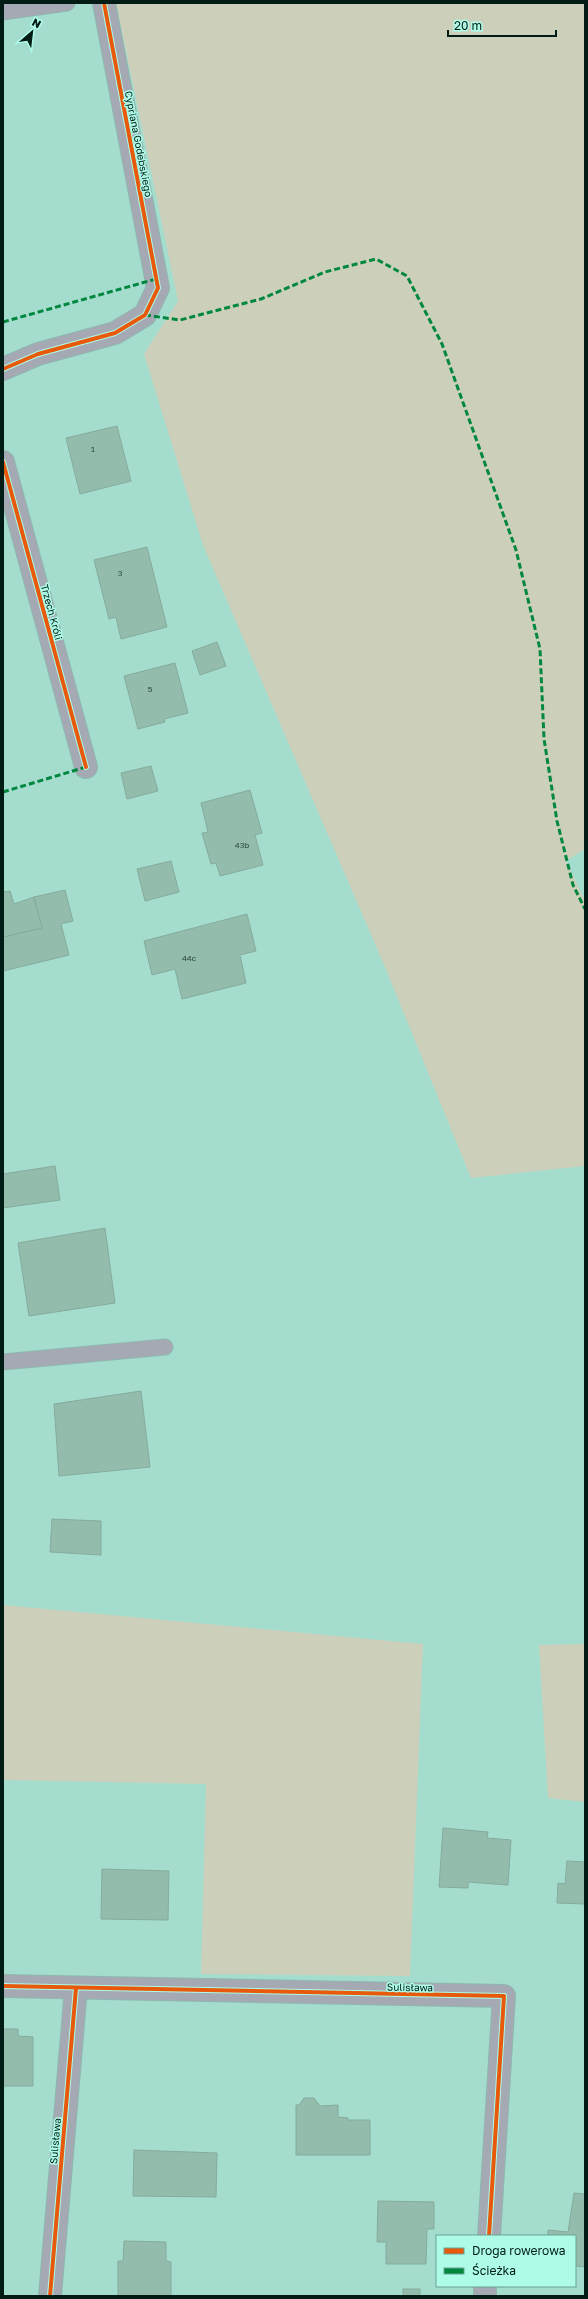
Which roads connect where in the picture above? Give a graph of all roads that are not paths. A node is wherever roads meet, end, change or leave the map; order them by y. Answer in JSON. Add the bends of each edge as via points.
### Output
{"nodes":[{"id":1,"x":67,"y":3,"type":"edge"},
{"id":2,"x":104,"y":3,"type":"edge"},
{"id":3,"x":3,"y":12,"type":"edge"},
{"id":4,"x":3,"y":369,"type":"edge"},
{"id":5,"x":3,"y":462,"type":"edge"},
{"id":6,"x":86,"y":767,"type":"dead end"},
{"id":7,"x":165,"y":1347,"type":"dead end"},
{"id":8,"x":3,"y":1362,"type":"edge"},
{"id":9,"x":3,"y":1986,"type":"edge"},
{"id":10,"x":76,"y":1988,"type":"junction"},
{"id":11,"x":489,"y":2235,"type":"edge"},
{"id":12,"x":50,"y":2296,"type":"edge"}],
"edges":[{"from":1,"to":3,"type":"lane"},
{"from":2,"to":4,"type":"street","name":"Cypriana Godebskiego","via":[[158,288],[145,315],[115,333],[38,354]]},
{"from":5,"to":6,"type":"street","name":"Trzech Króli"},
{"from":7,"to":8,"type":"lane"},
{"from":9,"to":10,"type":"street","name":"Sulisława"},
{"from":10,"to":11,"type":"street","name":"Sulisława","via":[[504,1996]]},
{"from":10,"to":12,"type":"street","name":"Sulisława"}]}
